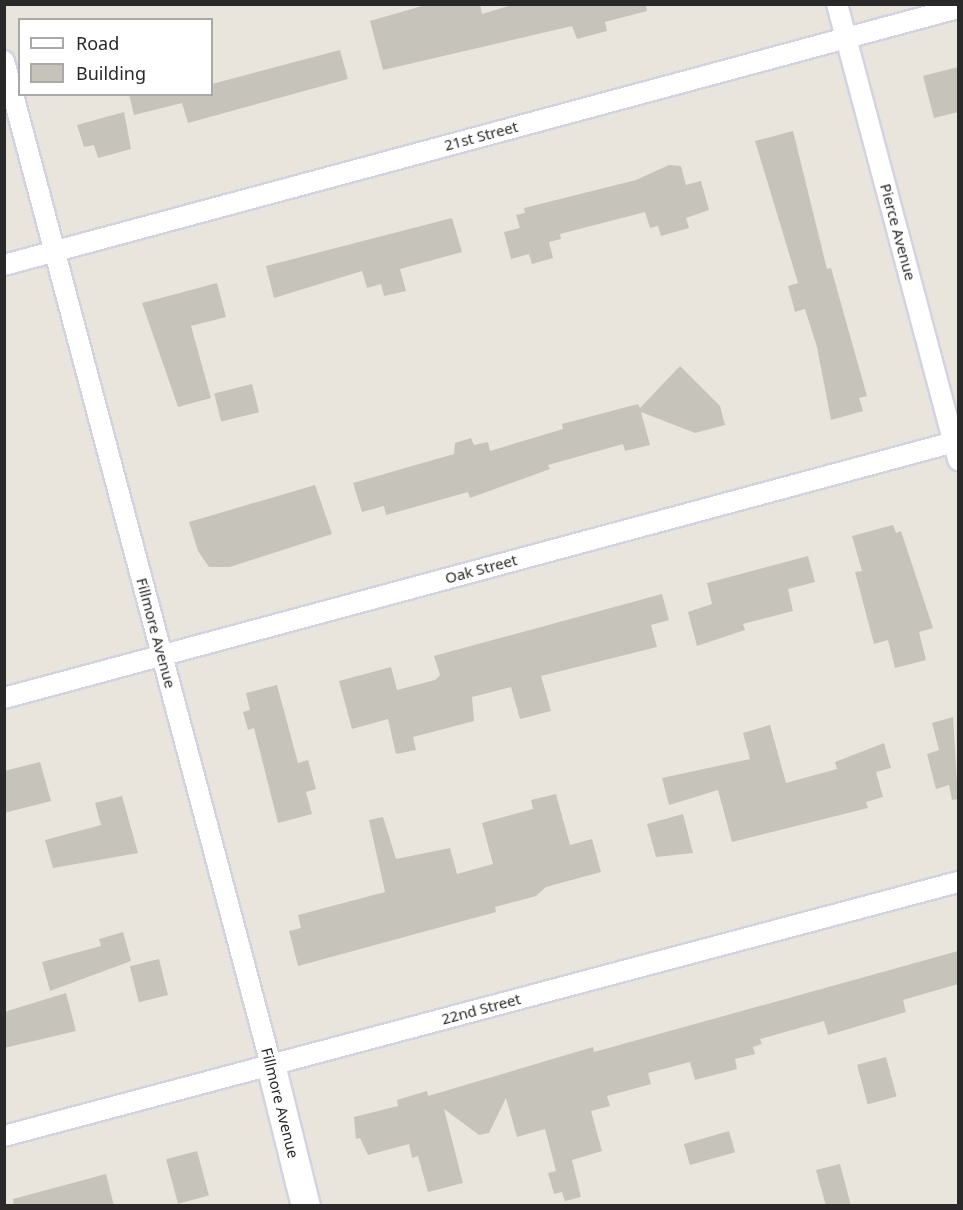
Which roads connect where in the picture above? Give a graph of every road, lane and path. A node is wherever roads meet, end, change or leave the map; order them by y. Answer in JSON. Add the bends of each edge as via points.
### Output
{"nodes":[{"id":1,"x":837,"y":4,"type":"edge"},
{"id":2,"x":958,"y":8,"type":"edge"},
{"id":3,"x":846,"y":38,"type":"junction"},
{"id":4,"x":4,"y":61,"type":"edge"},
{"id":5,"x":57,"y":251,"type":"junction"},
{"id":6,"x":4,"y":265,"type":"edge"},
{"id":7,"x":957,"y":448,"type":"edge"},
{"id":8,"x":161,"y":655,"type":"junction"},
{"id":9,"x":4,"y":698,"type":"edge"},
{"id":10,"x":958,"y":882,"type":"edge"},
{"id":11,"x":271,"y":1065,"type":"junction"},
{"id":12,"x":4,"y":1136,"type":"edge"},
{"id":13,"x":306,"y":1206,"type":"edge"}],
"edges":[{"from":1,"to":3,"type":"street","name":"Pierce Avenue"},
{"from":2,"to":3,"type":"street","name":"21st Street"},
{"from":3,"to":5,"type":"street","name":"21st Street"},
{"from":3,"to":7,"type":"street","name":"Pierce Avenue"},
{"from":4,"to":5,"type":"street","name":"Fillmore Avenue"},
{"from":5,"to":6,"type":"street","name":"21st Street"},
{"from":5,"to":8,"type":"street","name":"Fillmore Avenue"},
{"from":7,"to":8,"type":"street","name":"Oak Street"},
{"from":8,"to":9,"type":"street","name":"Oak Street"},
{"from":8,"to":11,"type":"street","name":"Fillmore Avenue"},
{"from":10,"to":11,"type":"street","name":"22nd Street"},
{"from":11,"to":12,"type":"street","name":"22nd Street"},
{"from":11,"to":13,"type":"street","name":"Fillmore Avenue"}]}
